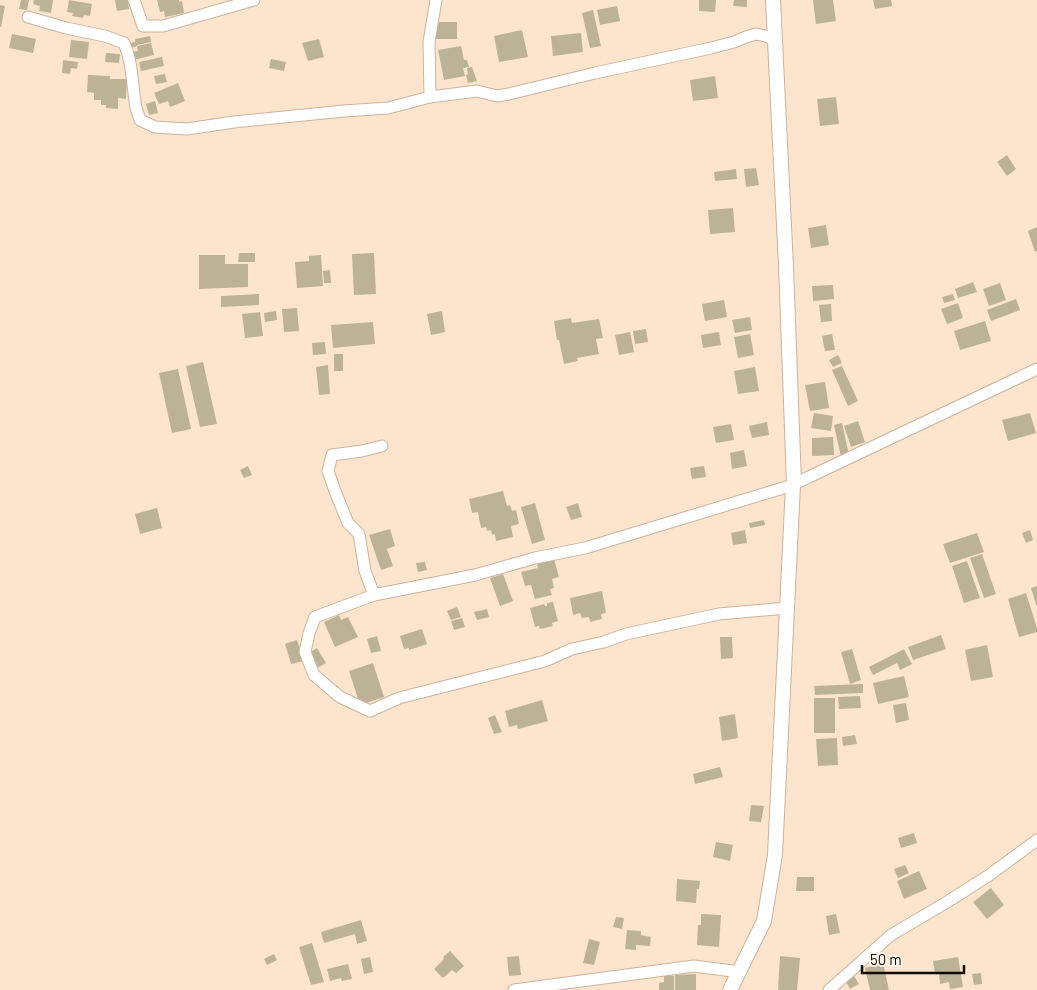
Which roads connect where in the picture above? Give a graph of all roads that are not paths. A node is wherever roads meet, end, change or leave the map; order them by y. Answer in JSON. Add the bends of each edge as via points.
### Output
{"nodes":[{"id":1,"x":134,"y":0,"type":"edge"},
{"id":2,"x":254,"y":0,"type":"edge"},
{"id":3,"x":436,"y":0,"type":"edge"},
{"id":4,"x":773,"y":0,"type":"edge"},
{"id":5,"x":28,"y":17,"type":"dead end"},
{"id":6,"x":775,"y":40,"type":"junction"},
{"id":7,"x":430,"y":97,"type":"junction"},
{"id":8,"x":1037,"y":369,"type":"edge"},
{"id":9,"x":382,"y":446,"type":"dead end"},
{"id":10,"x":793,"y":484,"type":"junction"},
{"id":11,"x":374,"y":595,"type":"junction"},
{"id":12,"x":787,"y":608,"type":"junction"},
{"id":13,"x":1037,"y":840,"type":"edge"},
{"id":14,"x":740,"y":972,"type":"junction"},
{"id":15,"x":514,"y":990,"type":"edge"},
{"id":16,"x":730,"y":990,"type":"edge"},
{"id":17,"x":829,"y":990,"type":"edge"}],
"edges":[{"from":1,"to":2,"type":"street","via":[[143,26],[164,26]]},
{"from":3,"to":7,"type":"street","via":[[429,42]]},
{"from":4,"to":6,"type":"street"},
{"from":5,"to":7,"type":"street","via":[[124,43],[140,120],[155,127],[186,129],[388,108]]},
{"from":6,"to":7,"type":"street","via":[[756,34],[711,48],[497,96],[477,90]]},
{"from":6,"to":10,"type":"street"},
{"from":8,"to":10,"type":"street"},
{"from":9,"to":11,"type":"street","via":[[332,455],[328,471],[348,523],[359,534]]},
{"from":10,"to":11,"type":"street","via":[[585,548],[535,558],[476,576]]},
{"from":10,"to":12,"type":"street"},
{"from":11,"to":12,"type":"street","via":[[315,617],[305,652],[314,675],[340,697],[370,711],[399,698],[545,661],[626,634],[720,614]]},
{"from":12,"to":14,"type":"street","via":[[775,855],[764,921]]},
{"from":13,"to":17,"type":"street","via":[[980,881],[891,936]]},
{"from":14,"to":15,"type":"street","via":[[694,966]]},
{"from":14,"to":16,"type":"street"}]}
